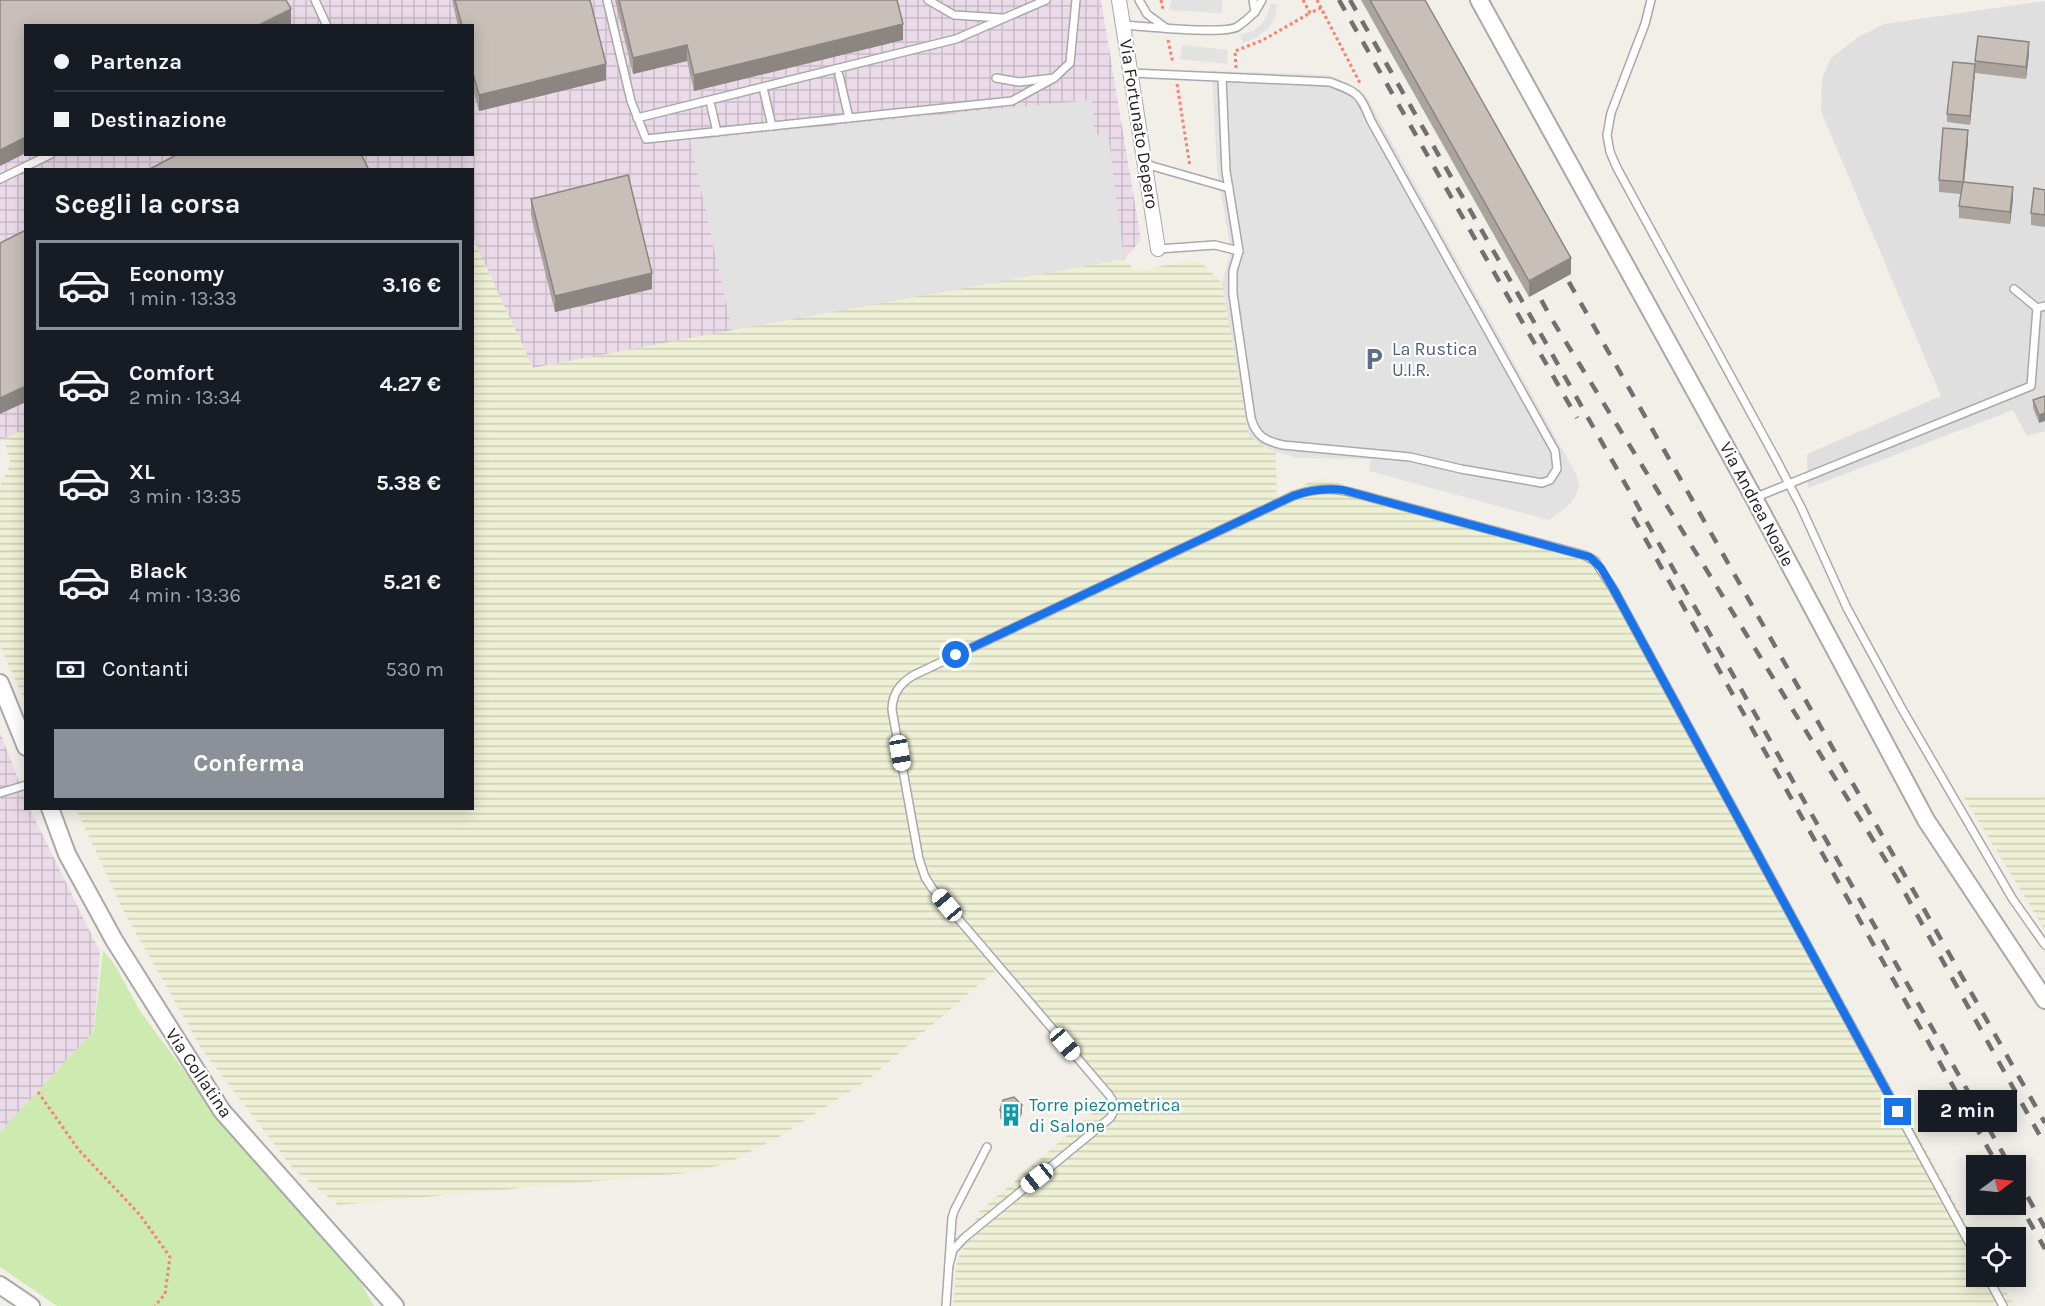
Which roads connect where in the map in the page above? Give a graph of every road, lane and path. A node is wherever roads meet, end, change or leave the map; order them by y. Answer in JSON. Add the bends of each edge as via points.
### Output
{"nodes":[{"id":1,"x":315,"y":0,"type":"edge"},
{"id":2,"x":607,"y":0,"type":"edge"},
{"id":3,"x":928,"y":0,"type":"edge"},
{"id":4,"x":1046,"y":0,"type":"edge"},
{"id":5,"x":1076,"y":0,"type":"edge"},
{"id":6,"x":1119,"y":0,"type":"edge"},
{"id":7,"x":1139,"y":0,"type":"edge"},
{"id":8,"x":1161,"y":0,"type":"edge"},
{"id":9,"x":1253,"y":0,"type":"edge"},
{"id":10,"x":1262,"y":0,"type":"edge"},
{"id":11,"x":1303,"y":0,"type":"edge"},
{"id":12,"x":1317,"y":0,"type":"edge"},
{"id":13,"x":1479,"y":0,"type":"edge"},
{"id":14,"x":1651,"y":0,"type":"edge"},
{"id":15,"x":1321,"y":8,"type":"junction"},
{"id":16,"x":1255,"y":12,"type":"junction"},
{"id":17,"x":1310,"y":13,"type":"junction"},
{"id":18,"x":1004,"y":18,"type":"junction"},
{"id":19,"x":326,"y":24,"type":"edge"},
{"id":20,"x":1123,"y":25,"type":"junction"},
{"id":21,"x":1166,"y":28,"type":"junction"},
{"id":22,"x":1131,"y":73,"type":"junction"},
{"id":23,"x":1175,"y":74,"type":"junction"},
{"id":24,"x":839,"y":75,"type":"dead end"},
{"id":25,"x":996,"y":78,"type":"dead end"},
{"id":26,"x":1054,"y":78,"type":"junction"},
{"id":27,"x":1222,"y":78,"type":"junction"},
{"id":28,"x":1236,"y":79,"type":"junction"},
{"id":29,"x":764,"y":92,"type":"dead end"},
{"id":30,"x":1360,"y":97,"type":"junction"},
{"id":31,"x":711,"y":106,"type":"dead end"},
{"id":32,"x":637,"y":118,"type":"junction"},
{"id":33,"x":849,"y":118,"type":"junction"},
{"id":34,"x":772,"y":126,"type":"junction"},
{"id":35,"x":717,"y":132,"type":"junction"},
{"id":36,"x":47,"y":156,"type":"edge"},
{"id":37,"x":1145,"y":164,"type":"junction"},
{"id":38,"x":1192,"y":178,"type":"junction"},
{"id":39,"x":0,"y":179,"type":"edge"},
{"id":40,"x":1229,"y":188,"type":"junction"},
{"id":41,"x":1158,"y":249,"type":"joint"},
{"id":42,"x":1239,"y":251,"type":"junction"},
{"id":43,"x":2014,"y":290,"type":"dead end"},
{"id":44,"x":2041,"y":307,"type":"edge"},
{"id":45,"x":1789,"y":483,"type":"junction"},
{"id":46,"x":1754,"y":498,"type":"junction"},
{"id":47,"x":0,"y":683,"type":"edge"},
{"id":48,"x":24,"y":742,"type":"edge"},
{"id":49,"x":24,"y":786,"type":"edge"},
{"id":50,"x":0,"y":793,"type":"edge"},
{"id":51,"x":51,"y":810,"type":"edge"},
{"id":52,"x":2045,"y":945,"type":"edge"},
{"id":53,"x":2045,"y":1000,"type":"edge"},
{"id":54,"x":38,"y":1092,"type":"dead end"},
{"id":55,"x":987,"y":1147,"type":"dead end"},
{"id":56,"x":1966,"y":1237,"type":"edge"},
{"id":57,"x":949,"y":1265,"type":"junction"},
{"id":58,"x":0,"y":1285,"type":"edge"},
{"id":59,"x":1993,"y":1287,"type":"edge"},
{"id":60,"x":31,"y":1306,"type":"edge"},
{"id":61,"x":155,"y":1306,"type":"edge"},
{"id":62,"x":395,"y":1306,"type":"edge"},
{"id":63,"x":946,"y":1306,"type":"edge"},
{"id":64,"x":2004,"y":1306,"type":"edge"}],
"edges":[{"from":1,"to":19,"type":"lane"},
{"from":2,"to":32,"type":"lane"},
{"from":3,"to":18,"type":"lane","via":[[954,15]]},
{"from":4,"to":18,"type":"lane"},
{"from":5,"to":26,"type":"lane","via":[[1070,63]]},
{"from":6,"to":20,"type":"street","name":"Via Fortunato Depero"},
{"from":7,"to":21,"type":"lane","via":[[1147,14]]},
{"from":8,"to":21,"type":"path"},
{"from":9,"to":16,"type":"lane"},
{"from":10,"to":16,"type":"lane"},
{"from":11,"to":17,"type":"path"},
{"from":12,"to":15,"type":"path"},
{"from":13,"to":46,"type":"street","name":"Via Andrea Noale"},
{"from":14,"to":45,"type":"lane","via":[[1611,113],[1607,135],[1610,152]]},
{"from":15,"to":17,"type":"path"},
{"from":15,"to":30,"type":"path","via":[[1365,94]]},
{"from":16,"to":21,"type":"lane","via":[[1236,28]]},
{"from":17,"to":28,"type":"path","via":[[1235,51]]},
{"from":18,"to":32,"type":"lane","via":[[956,39]]},
{"from":20,"to":21,"type":"lane"},
{"from":20,"to":22,"type":"street","name":"Via Fortunato Depero"},
{"from":21,"to":23,"type":"path"},
{"from":22,"to":23,"type":"lane"},
{"from":22,"to":37,"type":"street","name":"Via Fortunato Depero"},
{"from":23,"to":27,"type":"lane"},
{"from":23,"to":38,"type":"path"},
{"from":24,"to":33,"type":"lane"},
{"from":25,"to":26,"type":"lane","via":[[1019,82]]},
{"from":26,"to":33,"type":"lane","via":[[1012,101]]},
{"from":27,"to":28,"type":"lane"},
{"from":27,"to":40,"type":"lane"},
{"from":28,"to":30,"type":"lane","via":[[1330,82]]},
{"from":29,"to":34,"type":"lane"},
{"from":30,"to":42,"type":"lane","via":[[1555,452],[1558,464],[1554,476],[1542,483],[1410,457],[1282,445],[1262,438],[1251,418],[1233,294],[1233,271]]},
{"from":31,"to":35,"type":"lane"},
{"from":32,"to":35,"type":"lane","via":[[646,139]]},
{"from":33,"to":34,"type":"lane"},
{"from":34,"to":35,"type":"lane"},
{"from":36,"to":39,"type":"lane"},
{"from":37,"to":38,"type":"lane"},
{"from":37,"to":41,"type":"street","name":"Via Fortunato Depero"},
{"from":38,"to":40,"type":"lane"},
{"from":40,"to":42,"type":"lane"},
{"from":41,"to":42,"type":"lane","via":[[1215,245]]},
{"from":43,"to":44,"type":"lane"},
{"from":44,"to":45,"type":"lane","via":[[2031,386]]},
{"from":45,"to":46,"type":"lane"},
{"from":45,"to":52,"type":"lane","via":[[1847,608],[1902,709],[2012,898]]},
{"from":46,"to":53,"type":"street","name":"Via Andrea Noale","via":[[1926,820]]},
{"from":47,"to":48,"type":"street"},
{"from":49,"to":50,"type":"lane"},
{"from":51,"to":62,"type":"street","name":"Via Collatina","via":[[67,854],[114,940],[222,1111]]},
{"from":54,"to":61,"type":"path","via":[[78,1149],[140,1215],[170,1257],[165,1294]]},
{"from":55,"to":57,"type":"lane","via":[[954,1210]]},
{"from":56,"to":57,"type":"lane","via":[[1595,561],[1329,488],[1301,493],[1272,506],[914,675],[895,693],[892,711],[925,877],[1114,1104],[1110,1119],[964,1238]]},
{"from":57,"to":63,"type":"lane"},
{"from":58,"to":60,"type":"street"},
{"from":59,"to":64,"type":"lane"}]}
